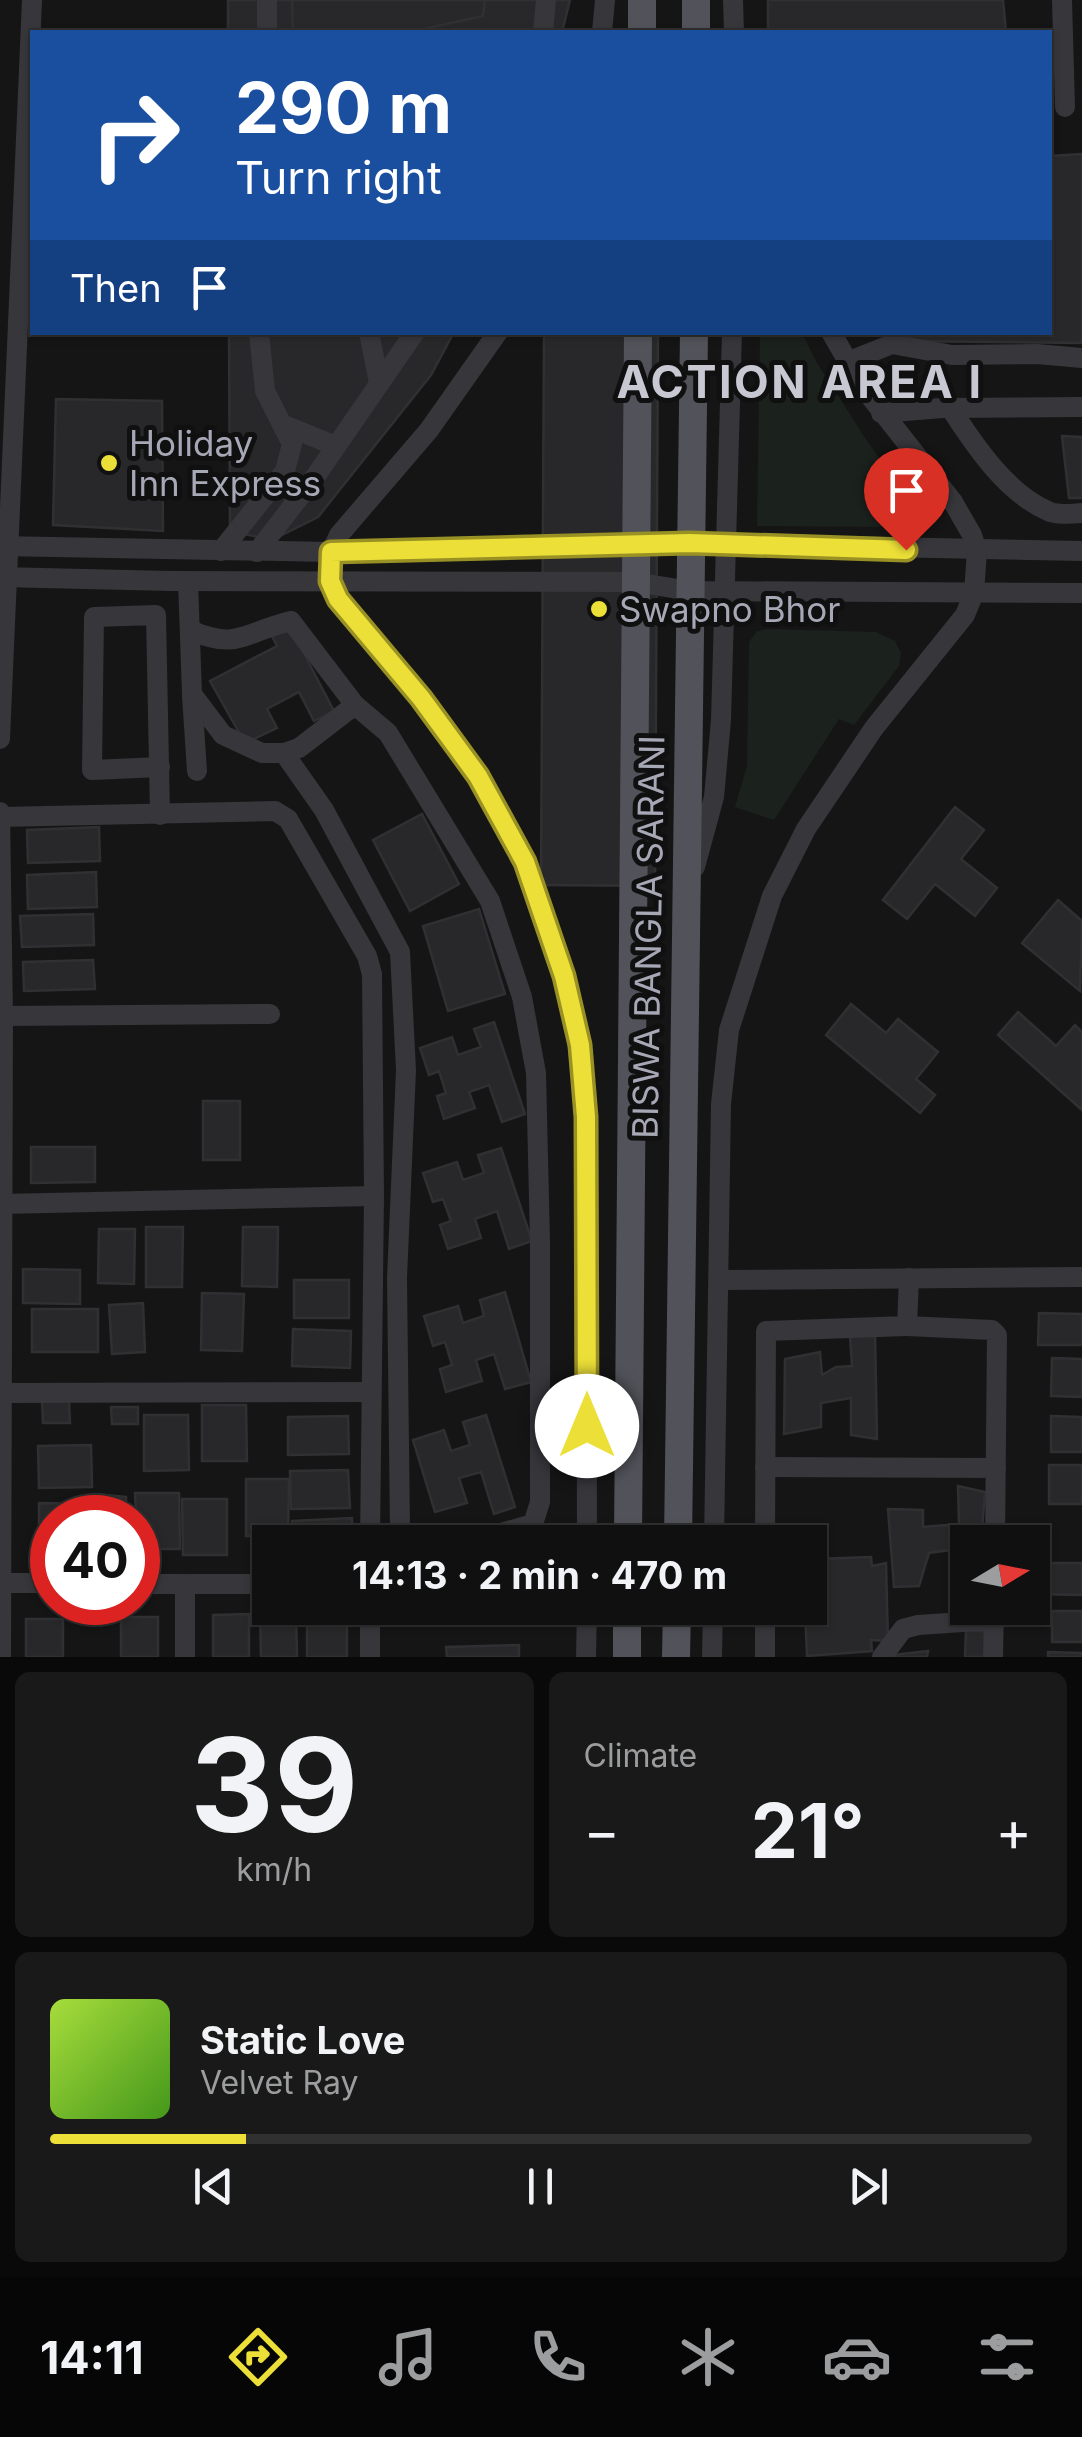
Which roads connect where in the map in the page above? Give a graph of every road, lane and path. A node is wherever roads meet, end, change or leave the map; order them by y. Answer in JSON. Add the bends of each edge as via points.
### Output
{"nodes":[{"id":1,"x":32,"y":0,"type":"edge"},
{"id":2,"x":266,"y":0,"type":"edge"},
{"id":3,"x":546,"y":0,"type":"edge"},
{"id":4,"x":605,"y":0,"type":"edge"},
{"id":5,"x":642,"y":0,"type":"edge"},
{"id":6,"x":696,"y":0,"type":"edge"},
{"id":7,"x":733,"y":0,"type":"edge"},
{"id":8,"x":1062,"y":0,"type":"edge"},
{"id":9,"x":31,"y":30,"type":"edge"},
{"id":10,"x":267,"y":30,"type":"edge"},
{"id":11,"x":543,"y":30,"type":"edge"},
{"id":12,"x":602,"y":30,"type":"edge"},
{"id":13,"x":642,"y":30,"type":"edge"},
{"id":14,"x":696,"y":30,"type":"edge"},
{"id":15,"x":734,"y":30,"type":"edge"},
{"id":16,"x":30,"y":45,"type":"edge"},
{"id":17,"x":1065,"y":107,"type":"dead end"},
{"id":18,"x":0,"y":224,"type":"edge"},
{"id":19,"x":22,"y":224,"type":"junction"},
{"id":20,"x":259,"y":335,"type":"edge"},
{"id":21,"x":370,"y":335,"type":"edge"},
{"id":22,"x":413,"y":335,"type":"edge"},
{"id":23,"x":496,"y":335,"type":"edge"},
{"id":24,"x":638,"y":335,"type":"edge"},
{"id":25,"x":694,"y":335,"type":"edge"},
{"id":26,"x":732,"y":335,"type":"edge"},
{"id":27,"x":834,"y":335,"type":"edge"},
{"id":28,"x":1082,"y":358,"type":"edge"},
{"id":29,"x":847,"y":362,"type":"junction"},
{"id":30,"x":379,"y":384,"type":"junction"},
{"id":31,"x":1082,"y":406,"type":"edge"},
{"id":32,"x":950,"y":409,"type":"junction"},
{"id":33,"x":881,"y":413,"type":"junction"},
{"id":34,"x":284,"y":425,"type":"junction"},
{"id":35,"x":336,"y":446,"type":"junction"},
{"id":36,"x":1082,"y":514,"type":"edge"},
{"id":37,"x":690,"y":543,"type":"junction"},
{"id":38,"x":4,"y":546,"type":"edge"},
{"id":39,"x":634,"y":546,"type":"junction"},
{"id":40,"x":728,"y":546,"type":"junction"},
{"id":41,"x":222,"y":551,"type":"junction"},
{"id":42,"x":977,"y":551,"type":"junction"},
{"id":43,"x":1082,"y":551,"type":"edge"},
{"id":44,"x":257,"y":552,"type":"junction"},
{"id":45,"x":331,"y":552,"type":"junction"},
{"id":46,"x":4,"y":576,"type":"edge"},
{"id":47,"x":103,"y":579,"type":"junction"},
{"id":48,"x":144,"y":580,"type":"junction"},
{"id":49,"x":188,"y":581,"type":"junction"},
{"id":50,"x":330,"y":581,"type":"junction"},
{"id":51,"x":635,"y":582,"type":"junction"},
{"id":52,"x":690,"y":591,"type":"junction"},
{"id":53,"x":727,"y":591,"type":"junction"},
{"id":54,"x":1082,"y":593,"type":"edge"},
{"id":55,"x":974,"y":594,"type":"junction"},
{"id":56,"x":143,"y":615,"type":"junction"},
{"id":57,"x":103,"y":617,"type":"junction"},
{"id":58,"x":190,"y":630,"type":"junction"},
{"id":59,"x":192,"y":694,"type":"junction"},
{"id":60,"x":355,"y":705,"type":"junction"},
{"id":61,"x":0,"y":739,"type":"edge"},
{"id":62,"x":284,"y":753,"type":"junction"},
{"id":63,"x":160,"y":767,"type":"junction"},
{"id":64,"x":196,"y":772,"type":"dead end"},
{"id":65,"x":0,"y":814,"type":"edge"},
{"id":66,"x":160,"y":814,"type":"junction"},
{"id":67,"x":685,"y":904,"type":"junction"},
{"id":68,"x":270,"y":1014,"type":"dead end"},
{"id":69,"x":3,"y":1016,"type":"junction"},
{"id":70,"x":374,"y":1196,"type":"junction"},
{"id":71,"x":0,"y":1204,"type":"edge"},
{"id":72,"x":909,"y":1278,"type":"junction"},
{"id":73,"x":1082,"y":1278,"type":"edge"},
{"id":74,"x":718,"y":1280,"type":"junction"},
{"id":75,"x":907,"y":1326,"type":"junction"},
{"id":76,"x":1,"y":1360,"type":"edge"},
{"id":77,"x":371,"y":1392,"type":"junction"},
{"id":78,"x":2,"y":1394,"type":"edge"},
{"id":79,"x":765,"y":1467,"type":"junction"},
{"id":80,"x":996,"y":1468,"type":"junction"},
{"id":81,"x":370,"y":1525,"type":"edge"},
{"id":82,"x":400,"y":1525,"type":"edge"},
{"id":83,"x":530,"y":1525,"type":"edge"},
{"id":84,"x":587,"y":1525,"type":"edge"},
{"id":85,"x":628,"y":1525,"type":"edge"},
{"id":86,"x":678,"y":1525,"type":"edge"},
{"id":87,"x":714,"y":1525,"type":"edge"},
{"id":88,"x":765,"y":1525,"type":"edge"},
{"id":89,"x":994,"y":1525,"type":"edge"},
{"id":90,"x":0,"y":1582,"type":"edge"},
{"id":91,"x":30,"y":1583,"type":"edge"},
{"id":92,"x":160,"y":1584,"type":"edge"},
{"id":93,"x":252,"y":1584,"type":"edge"},
{"id":94,"x":185,"y":1585,"type":"junction"},
{"id":95,"x":950,"y":1620,"type":"edge"},
{"id":96,"x":370,"y":1625,"type":"edge"},
{"id":97,"x":587,"y":1625,"type":"edge"},
{"id":98,"x":627,"y":1625,"type":"edge"},
{"id":99,"x":677,"y":1625,"type":"edge"},
{"id":100,"x":713,"y":1625,"type":"edge"},
{"id":101,"x":765,"y":1625,"type":"edge"},
{"id":102,"x":993,"y":1625,"type":"edge"},
{"id":103,"x":1,"y":1657,"type":"edge"},
{"id":104,"x":185,"y":1657,"type":"edge"},
{"id":105,"x":370,"y":1657,"type":"edge"},
{"id":106,"x":586,"y":1657,"type":"edge"},
{"id":107,"x":627,"y":1657,"type":"edge"},
{"id":108,"x":676,"y":1657,"type":"edge"},
{"id":109,"x":712,"y":1657,"type":"edge"},
{"id":110,"x":765,"y":1657,"type":"edge"},
{"id":111,"x":882,"y":1657,"type":"edge"},
{"id":112,"x":993,"y":1657,"type":"edge"}],
"edges":[{"from":1,"to":9,"type":"street"},
{"from":2,"to":10,"type":"street"},
{"from":3,"to":11,"type":"street"},
{"from":4,"to":12,"type":"street"},
{"from":5,"to":13,"type":"main road"},
{"from":6,"to":14,"type":"main road"},
{"from":7,"to":15,"type":"street"},
{"from":8,"to":17,"type":"street"},
{"from":16,"to":19,"type":"street"},
{"from":18,"to":19,"type":"street"},
{"from":19,"to":38,"type":"street"},
{"from":20,"to":34,"type":"street","via":[[265,391]]},
{"from":21,"to":30,"type":"street"},
{"from":22,"to":30,"type":"street"},
{"from":23,"to":45,"type":"street"},
{"from":24,"to":39,"type":"main road","name":"BISWA BANGLA SARANI"},
{"from":25,"to":37,"type":"main road","name":"BISWA BANGLA SARANI"},
{"from":26,"to":40,"type":"street"},
{"from":27,"to":29,"type":"street"},
{"from":28,"to":29,"type":"street","via":[[952,355],[892,344]]},
{"from":29,"to":33,"type":"street"},
{"from":30,"to":35,"type":"street"},
{"from":31,"to":32,"type":"street"},
{"from":32,"to":33,"type":"street"},
{"from":32,"to":36,"type":"street","via":[[1016,489],[1054,514]]},
{"from":33,"to":42,"type":"street","via":[[953,502]]},
{"from":34,"to":35,"type":"street"},
{"from":34,"to":41,"type":"street","via":[[292,444],[285,471]]},
{"from":35,"to":44,"type":"street"},
{"from":37,"to":39,"type":"street"},
{"from":37,"to":40,"type":"street"},
{"from":37,"to":52,"type":"main road","name":"BISWA BANGLA SARANI"},
{"from":38,"to":41,"type":"street"},
{"from":38,"to":46,"type":"street"},
{"from":39,"to":45,"type":"street"},
{"from":39,"to":51,"type":"main road","name":"BISWA BANGLA SARANI"},
{"from":40,"to":42,"type":"street"},
{"from":40,"to":53,"type":"street"},
{"from":41,"to":44,"type":"street"},
{"from":42,"to":43,"type":"street"},
{"from":42,"to":55,"type":"street"},
{"from":44,"to":45,"type":"street"},
{"from":45,"to":50,"type":"street"},
{"from":46,"to":47,"type":"street"},
{"from":46,"to":61,"type":"street"},
{"from":47,"to":48,"type":"street"},
{"from":47,"to":57,"type":"street"},
{"from":48,"to":49,"type":"street"},
{"from":48,"to":56,"type":"street"},
{"from":49,"to":50,"type":"street"},
{"from":49,"to":58,"type":"street"},
{"from":50,"to":51,"type":"street"},
{"from":50,"to":84,"type":"street","via":[[347,612],[478,776],[525,862],[564,976],[580,1045],[586,1117]]},
{"from":51,"to":52,"type":"street"},
{"from":51,"to":85,"type":"main road","name":"BISWA BANGLA SARANI"},
{"from":52,"to":53,"type":"street"},
{"from":52,"to":67,"type":"main road","name":"BISWA BANGLA SARANI"},
{"from":53,"to":55,"type":"street"},
{"from":53,"to":67,"type":"street","via":[[714,797]]},
{"from":54,"to":55,"type":"street"},
{"from":55,"to":74,"type":"street","via":[[815,815],[764,917],[724,1059]]},
{"from":56,"to":57,"type":"street"},
{"from":56,"to":63,"type":"street","via":[[156,615]]},
{"from":57,"to":63,"type":"street","via":[[94,617],[92,770]]},
{"from":58,"to":59,"type":"street"},
{"from":58,"to":60,"type":"street","via":[[216,642],[291,621]]},
{"from":59,"to":62,"type":"street","via":[[223,736],[262,753]]},
{"from":59,"to":64,"type":"street"},
{"from":60,"to":62,"type":"street"},
{"from":60,"to":83,"type":"street","via":[[388,733],[490,901],[522,997],[536,1073],[540,1242],[540,1502]]},
{"from":62,"to":82,"type":"street","via":[[324,810],[400,952],[406,1070],[397,1278]]},
{"from":63,"to":66,"type":"street"},
{"from":65,"to":66,"type":"street"},
{"from":65,"to":69,"type":"street"},
{"from":66,"to":70,"type":"street","via":[[275,811],[288,819],[367,956]]},
{"from":67,"to":86,"type":"main road","name":"BISWA BANGLA SARANI"},
{"from":68,"to":69,"type":"street"},
{"from":69,"to":71,"type":"street"},
{"from":70,"to":71,"type":"street"},
{"from":70,"to":77,"type":"street"},
{"from":71,"to":76,"type":"street"},
{"from":72,"to":73,"type":"street"},
{"from":72,"to":74,"type":"street"},
{"from":72,"to":75,"type":"street"},
{"from":74,"to":87,"type":"street"},
{"from":75,"to":79,"type":"street","via":[[766,1331]]},
{"from":75,"to":80,"type":"street","via":[[996,1335]]},
{"from":76,"to":78,"type":"street"},
{"from":77,"to":78,"type":"street"},
{"from":77,"to":81,"type":"street"},
{"from":78,"to":90,"type":"street"},
{"from":79,"to":80,"type":"street"},
{"from":79,"to":88,"type":"street"},
{"from":80,"to":89,"type":"street"},
{"from":90,"to":91,"type":"street"},
{"from":90,"to":103,"type":"street"},
{"from":92,"to":94,"type":"street"},
{"from":93,"to":94,"type":"street"},
{"from":94,"to":104,"type":"street"},
{"from":95,"to":111,"type":"street","via":[[903,1629]]},
{"from":96,"to":105,"type":"street"},
{"from":97,"to":106,"type":"street"},
{"from":98,"to":107,"type":"main road"},
{"from":99,"to":108,"type":"main road"},
{"from":100,"to":109,"type":"street"},
{"from":101,"to":110,"type":"street"},
{"from":102,"to":112,"type":"street"}]}
